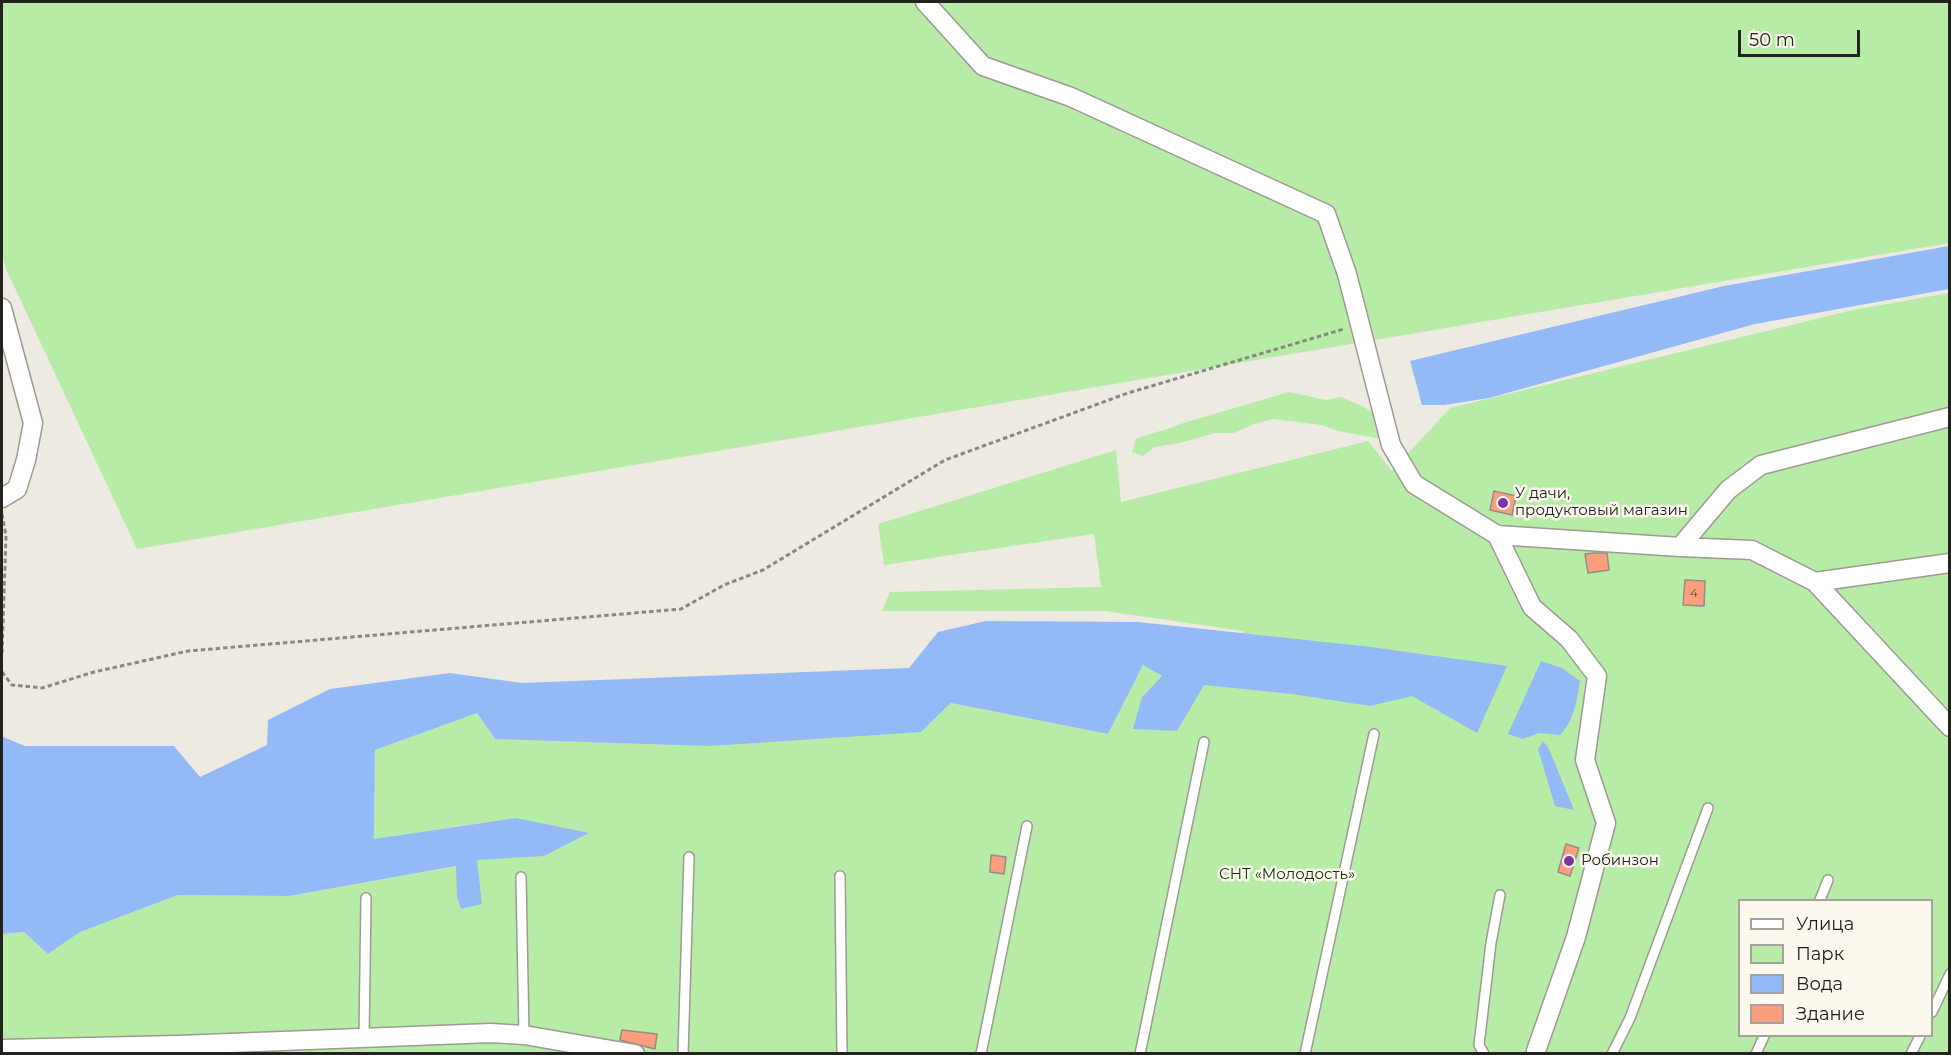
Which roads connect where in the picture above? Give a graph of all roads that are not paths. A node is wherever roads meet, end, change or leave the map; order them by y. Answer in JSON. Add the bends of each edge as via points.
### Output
{"nodes":[{"id":1,"x":925,"y":2,"type":"edge"},
{"id":2,"x":2,"y":308,"type":"edge"},
{"id":3,"x":1950,"y":417,"type":"edge"},
{"id":4,"x":9,"y":493,"type":"edge"},
{"id":5,"x":1497,"y":535,"type":"junction"},
{"id":6,"x":1680,"y":547,"type":"junction"},
{"id":7,"x":1950,"y":562,"type":"edge"},
{"id":8,"x":1815,"y":582,"type":"junction"},
{"id":9,"x":1950,"y":727,"type":"edge"},
{"id":10,"x":1374,"y":734,"type":"dead end"},
{"id":11,"x":1204,"y":742,"type":"dead end"},
{"id":12,"x":1708,"y":808,"type":"dead end"},
{"id":13,"x":1027,"y":826,"type":"dead end"},
{"id":14,"x":688,"y":857,"type":"dead end"},
{"id":15,"x":840,"y":876,"type":"dead end"},
{"id":16,"x":521,"y":877,"type":"dead end"},
{"id":17,"x":1828,"y":880,"type":"dead end"},
{"id":18,"x":1500,"y":895,"type":"dead end"},
{"id":19,"x":366,"y":898,"type":"dead end"},
{"id":20,"x":1820,"y":899,"type":"edge"},
{"id":21,"x":1950,"y":975,"type":"edge"},
{"id":22,"x":1933,"y":1010,"type":"edge"},
{"id":23,"x":524,"y":1035,"type":"junction"},
{"id":24,"x":1763,"y":1037,"type":"edge"},
{"id":25,"x":1919,"y":1037,"type":"edge"},
{"id":26,"x":364,"y":1038,"type":"junction"},
{"id":27,"x":2,"y":1049,"type":"edge"},
{"id":28,"x":1533,"y":1052,"type":"edge"},
{"id":29,"x":635,"y":1053,"type":"edge"},
{"id":30,"x":683,"y":1053,"type":"edge"},
{"id":31,"x":842,"y":1053,"type":"edge"},
{"id":32,"x":981,"y":1053,"type":"edge"},
{"id":33,"x":1140,"y":1053,"type":"edge"},
{"id":34,"x":1305,"y":1053,"type":"edge"},
{"id":35,"x":1484,"y":1053,"type":"edge"},
{"id":36,"x":1612,"y":1053,"type":"edge"},
{"id":37,"x":1756,"y":1053,"type":"edge"},
{"id":38,"x":1911,"y":1053,"type":"edge"}],
"edges":[{"from":1,"to":5,"type":"street","via":[[983,66],[1071,97],[1326,214],[1347,274],[1391,445],[1414,484]]},
{"from":2,"to":4,"type":"street","via":[[33,423],[26,460]]},
{"from":3,"to":6,"type":"street","via":[[1761,465],[1728,490]]},
{"from":5,"to":6,"type":"street"},
{"from":5,"to":28,"type":"street","via":[[1532,607],[1569,639],[1597,676],[1585,760],[1606,823],[1576,937]]},
{"from":6,"to":8,"type":"street","via":[[1752,550]]},
{"from":7,"to":8,"type":"street"},
{"from":8,"to":9,"type":"street"},
{"from":10,"to":34,"type":"lane"},
{"from":11,"to":33,"type":"lane"},
{"from":12,"to":36,"type":"lane","via":[[1630,1018]]},
{"from":13,"to":32,"type":"lane"},
{"from":14,"to":30,"type":"lane"},
{"from":15,"to":31,"type":"lane"},
{"from":16,"to":23,"type":"lane"},
{"from":17,"to":20,"type":"lane"},
{"from":18,"to":35,"type":"lane","via":[[1479,1045]]},
{"from":19,"to":26,"type":"lane"},
{"from":21,"to":22,"type":"lane"},
{"from":23,"to":26,"type":"street"},
{"from":23,"to":29,"type":"street"},
{"from":24,"to":37,"type":"lane"},
{"from":25,"to":38,"type":"lane"},
{"from":26,"to":27,"type":"street"}]}
